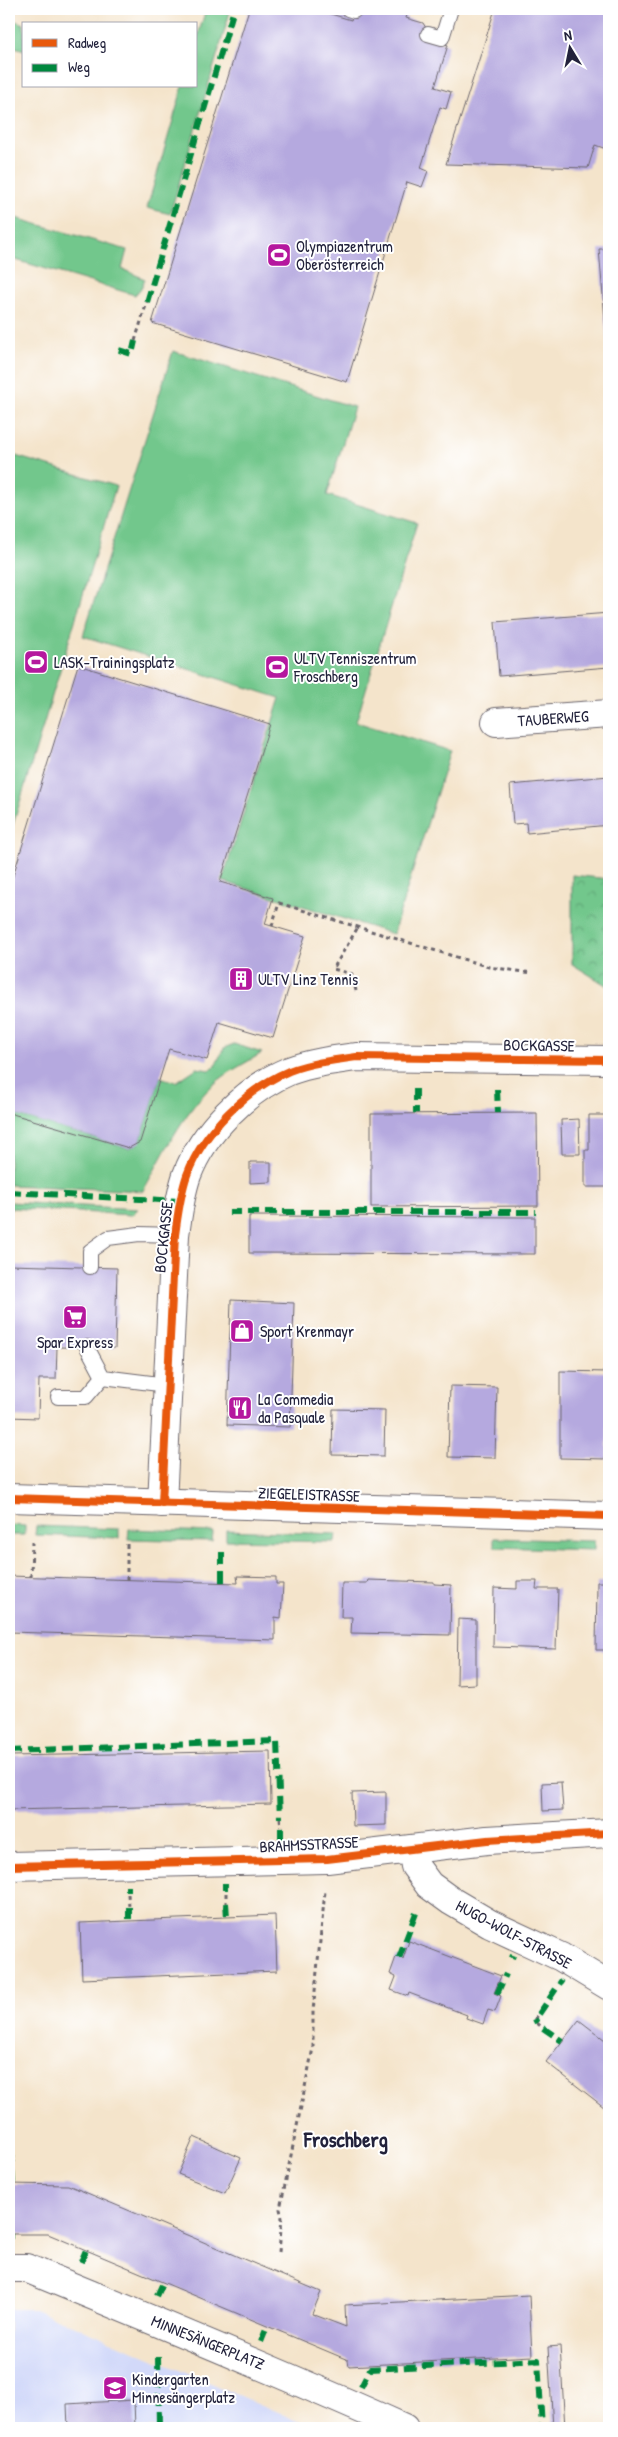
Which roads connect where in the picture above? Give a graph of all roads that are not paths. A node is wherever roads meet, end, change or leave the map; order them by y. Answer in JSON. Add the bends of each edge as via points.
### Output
{"nodes":[{"id":1,"x":451,"y":9,"type":"edge"},
{"id":2,"x":428,"y":34,"type":"dead end"},
{"id":3,"x":609,"y":714,"type":"edge"},
{"id":4,"x":496,"y":722,"type":"dead end"},
{"id":5,"x":609,"y":1060,"type":"edge"},
{"id":6,"x":175,"y":1235,"type":"junction"},
{"id":7,"x":90,"y":1266,"type":"dead end"},
{"id":8,"x":87,"y":1347,"type":"dead end"},
{"id":9,"x":103,"y":1377,"type":"junction"},
{"id":10,"x":167,"y":1385,"type":"junction"},
{"id":11,"x":58,"y":1397,"type":"dead end"},
{"id":12,"x":9,"y":1498,"type":"edge"},
{"id":13,"x":162,"y":1503,"type":"junction"},
{"id":14,"x":609,"y":1516,"type":"edge"},
{"id":15,"x":609,"y":1833,"type":"edge"},
{"id":16,"x":412,"y":1849,"type":"junction"},
{"id":17,"x":9,"y":1866,"type":"edge"},
{"id":18,"x":609,"y":1986,"type":"edge"},
{"id":19,"x":9,"y":2268,"type":"edge"},
{"id":20,"x":404,"y":2428,"type":"edge"}],
"edges":[{"from":1,"to":2,"type":"lane","via":[[442,38]]},
{"from":3,"to":4,"type":"street","name":"TAUBERWEG"},
{"from":5,"to":6,"type":"street","name":"BOCKGASSE","via":[[356,1057],[289,1071],[246,1097],[205,1142],[179,1200]]},
{"from":6,"to":7,"type":"lane","via":[[139,1234],[108,1238],[90,1251]]},
{"from":6,"to":10,"type":"street","name":"BOCKGASSE"},
{"from":8,"to":9,"type":"lane"},
{"from":9,"to":10,"type":"lane"},
{"from":9,"to":11,"type":"lane","via":[[86,1397]]},
{"from":10,"to":13,"type":"street","name":"BOCKGASSE"},
{"from":12,"to":13,"type":"street","name":"ZIEGELEISTRASSE"},
{"from":13,"to":14,"type":"street","name":"ZIEGELEISTRASSE"},
{"from":15,"to":16,"type":"street","name":"BRAHMSSTRASSE","via":[[487,1840]]},
{"from":16,"to":17,"type":"street","name":"BRAHMSSTRASSE","via":[[327,1859]]},
{"from":16,"to":18,"type":"street","name":"HUGO-WOLF-STRASSE","via":[[415,1866],[429,1885],[451,1901],[490,1924],[561,1957]]},
{"from":19,"to":20,"type":"street","name":"MINNESÄNGERPLATZ","via":[[26,2268],[258,2362]]}]}
